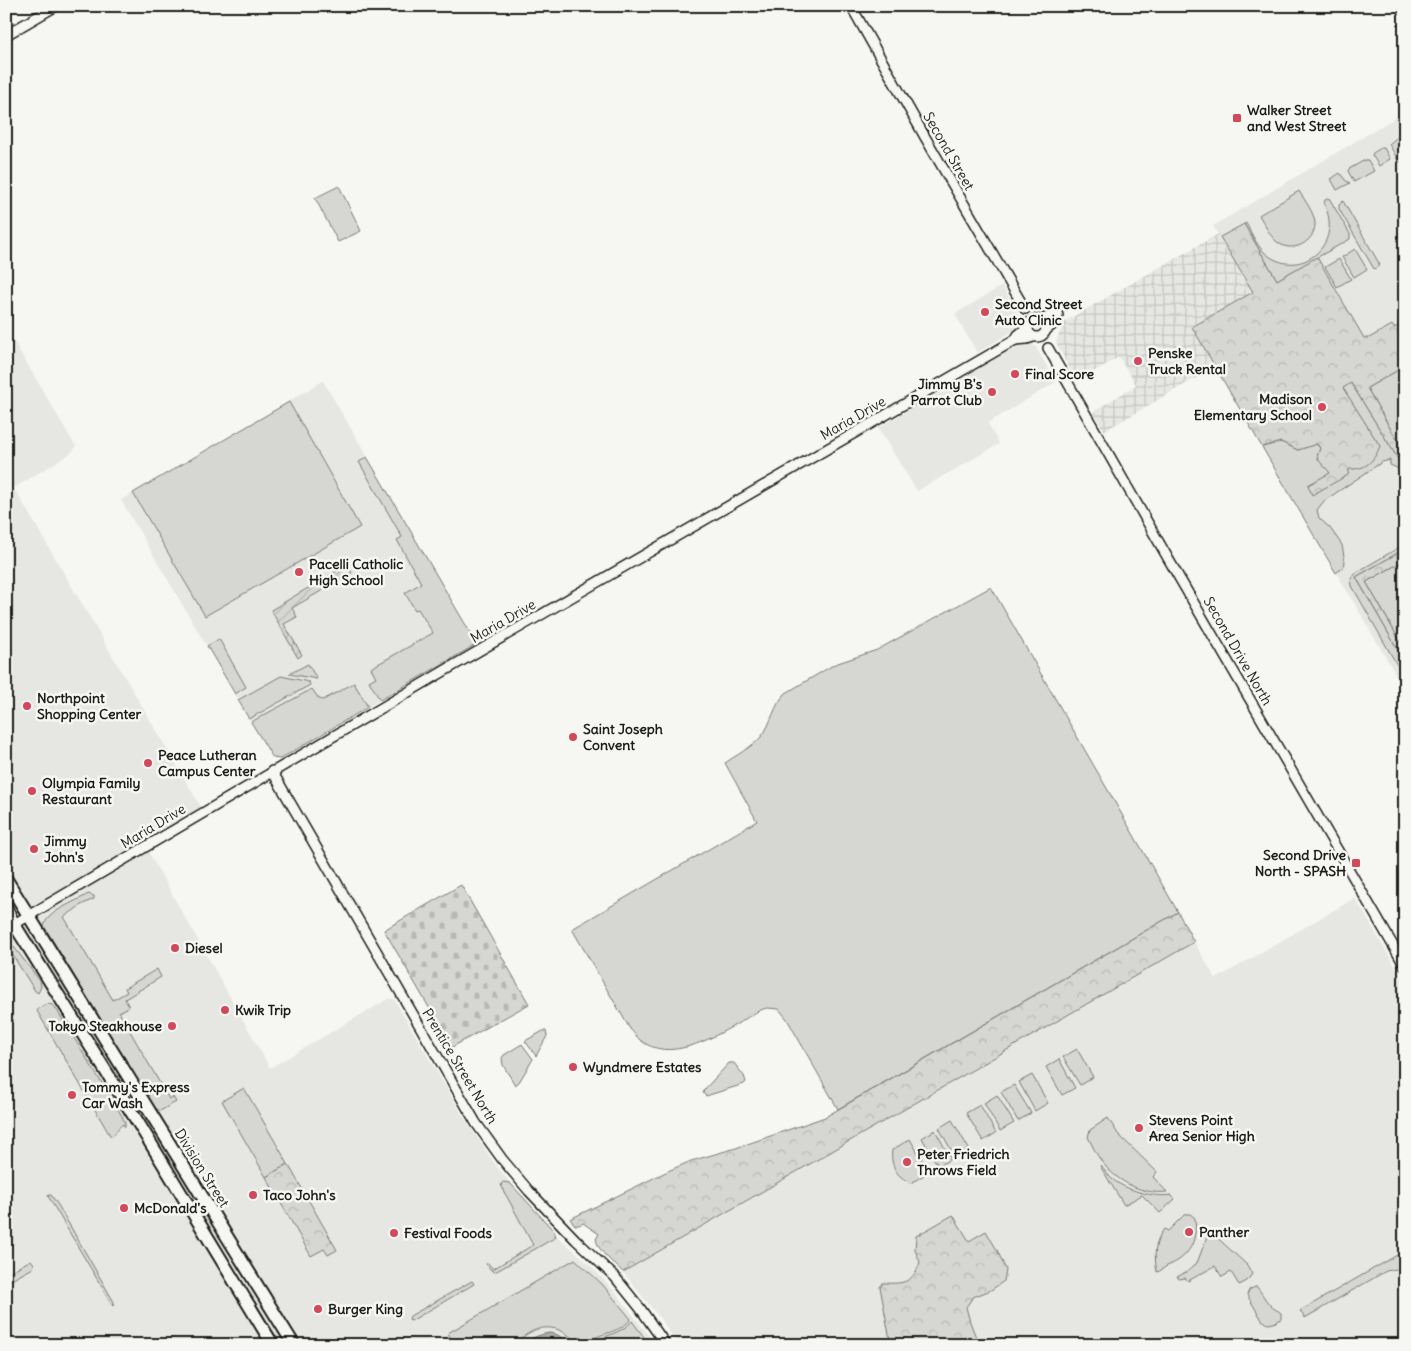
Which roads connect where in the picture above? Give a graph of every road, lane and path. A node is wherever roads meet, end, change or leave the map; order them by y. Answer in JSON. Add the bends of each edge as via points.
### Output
{"nodes":[{"id":1,"x":56,"y":6,"type":"edge"},
{"id":2,"x":851,"y":6,"type":"edge"},
{"id":3,"x":6,"y":35,"type":"edge"},
{"id":4,"x":1025,"y":309,"type":"junction"},
{"id":5,"x":1041,"y":320,"type":"junction"},
{"id":6,"x":1029,"y":326,"type":"junction"},
{"id":7,"x":1046,"y":331,"type":"junction"},
{"id":8,"x":1035,"y":337,"type":"junction"},
{"id":9,"x":1015,"y":340,"type":"junction"},
{"id":10,"x":1048,"y":348,"type":"junction"},
{"id":11,"x":272,"y":771,"type":"junction"},
{"id":12,"x":6,"y":879,"type":"edge"},
{"id":13,"x":6,"y":908,"type":"edge"},
{"id":14,"x":28,"y":916,"type":"junction"},
{"id":15,"x":10,"y":926,"type":"edge"},
{"id":16,"x":1405,"y":966,"type":"edge"},
{"id":17,"x":273,"y":1345,"type":"edge"},
{"id":18,"x":294,"y":1345,"type":"edge"},
{"id":19,"x":666,"y":1345,"type":"edge"}],
"edges":[{"from":1,"to":3,"type":"street"},
{"from":2,"to":4,"type":"street","name":"Second Street"},
{"from":4,"to":5,"type":"street"},
{"from":4,"to":6,"type":"street"},
{"from":5,"to":6,"type":"street","via":[[1032,320]]},
{"from":5,"to":7,"type":"street","via":[[1046,324]]},
{"from":5,"to":7,"type":"street","via":[[1058,315]]},
{"from":6,"to":8,"type":"street","via":[[1030,334]]},
{"from":6,"to":9,"type":"street"},
{"from":7,"to":8,"type":"street","via":[[1041,337]]},
{"from":7,"to":10,"type":"street"},
{"from":8,"to":9,"type":"street"},
{"from":8,"to":10,"type":"street"},
{"from":9,"to":11,"type":"street","name":"Maria Drive"},
{"from":10,"to":16,"type":"street","name":"Second Drive North"},
{"from":11,"to":14,"type":"street","name":"Maria Drive"},
{"from":11,"to":19,"type":"street","name":"Prentice Street North","via":[[476,1123],[544,1208],[615,1277]]},
{"from":12,"to":14,"type":"main road","name":"Division Street"},
{"from":13,"to":15,"type":"main road"},
{"from":14,"to":15,"type":"street","name":"Maria Drive"},
{"from":14,"to":18,"type":"main road","name":"Division Street"},
{"from":15,"to":17,"type":"main road","via":[[142,1129]]}]}
